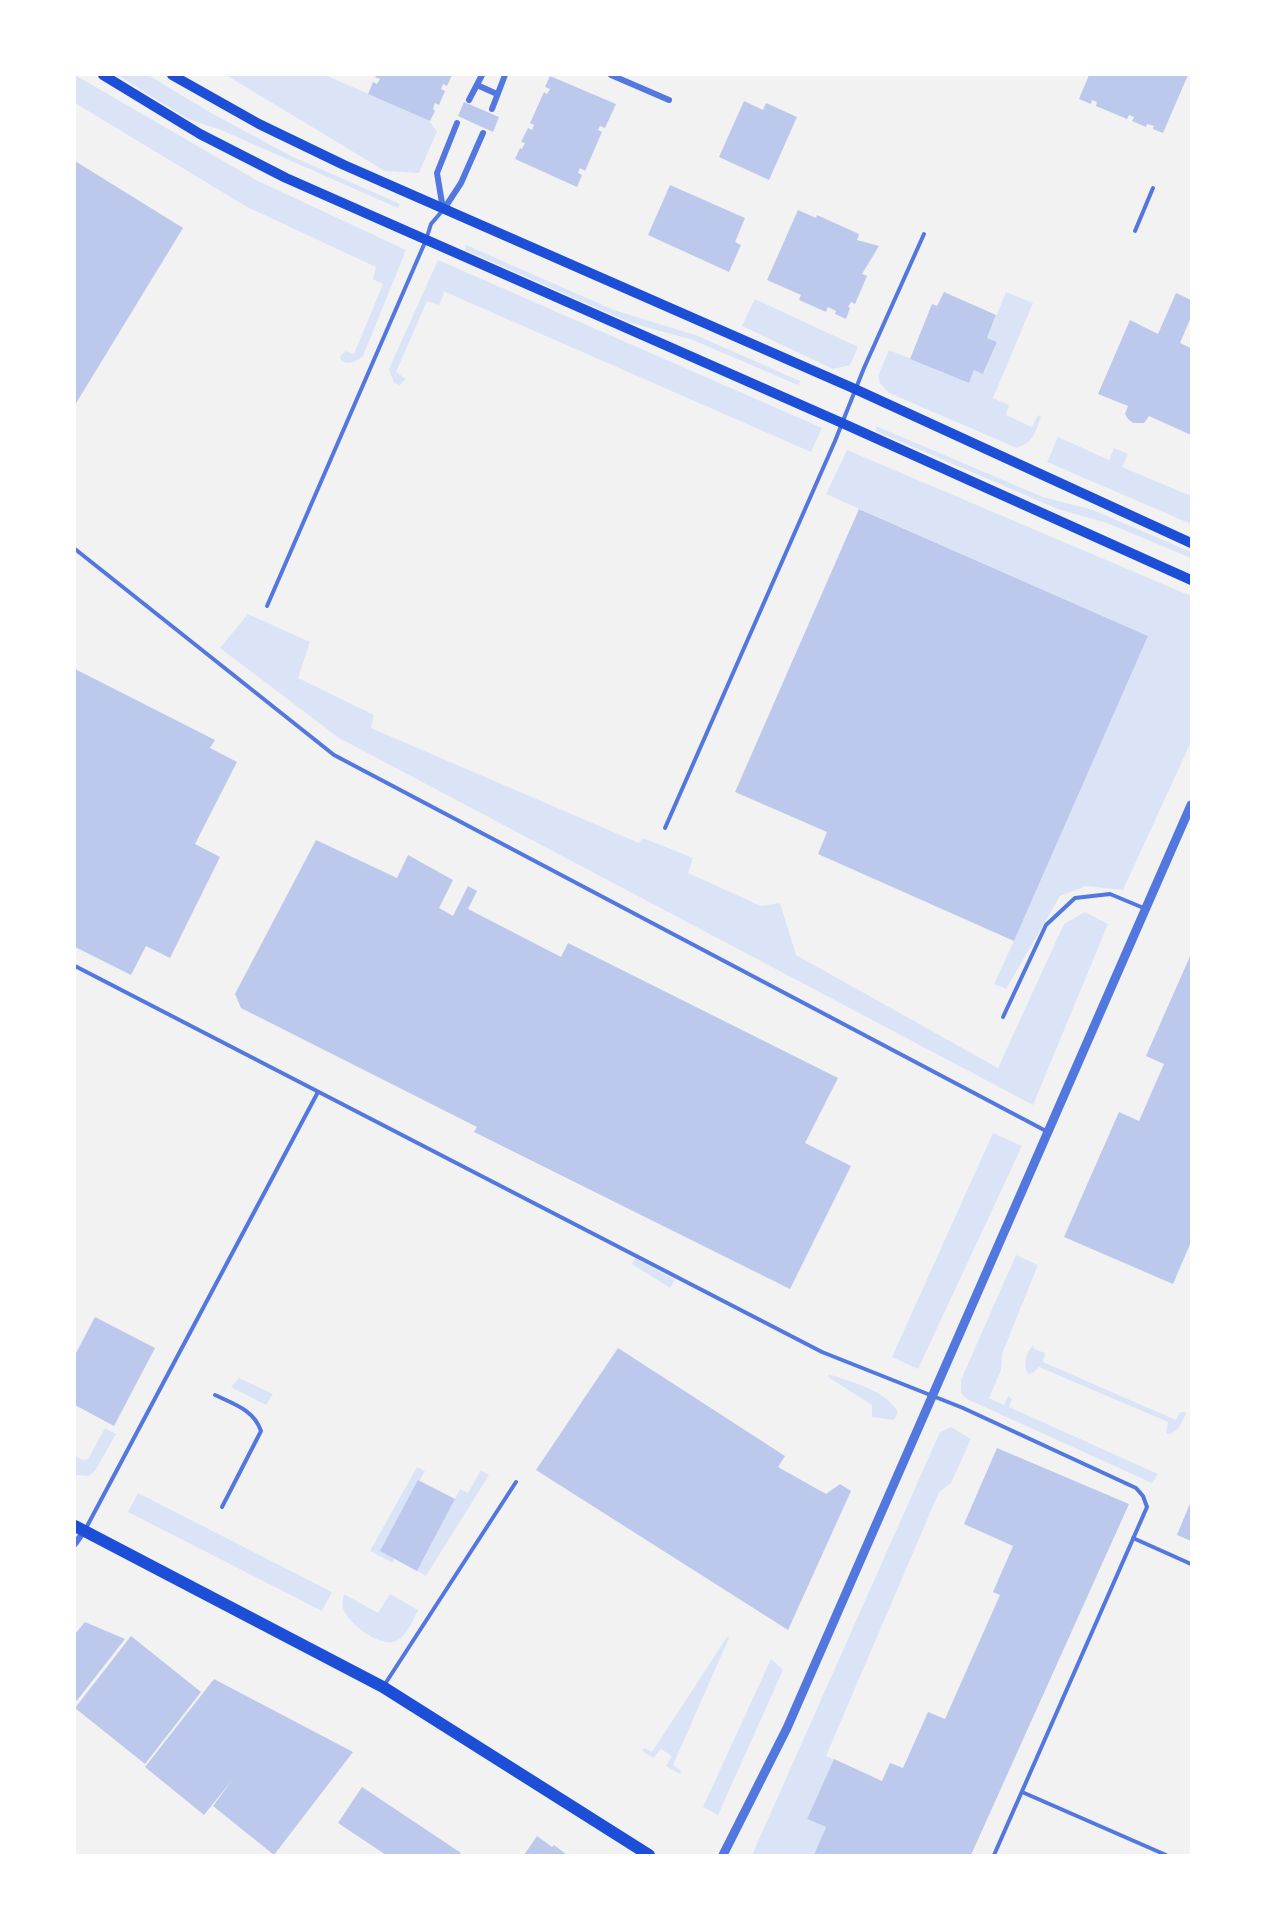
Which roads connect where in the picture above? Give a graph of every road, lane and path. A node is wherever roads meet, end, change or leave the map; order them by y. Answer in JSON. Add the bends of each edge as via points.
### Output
{"nodes":[{"id":1,"x":103,"y":75,"type":"edge"},
{"id":2,"x":171,"y":75,"type":"edge"},
{"id":3,"x":482,"y":75,"type":"edge"},
{"id":4,"x":505,"y":75,"type":"edge"},
{"id":5,"x":611,"y":75,"type":"edge"},
{"id":6,"x":477,"y":85,"type":"junction"},
{"id":7,"x":497,"y":94,"type":"junction"},
{"id":8,"x":469,"y":100,"type":"dead end"},
{"id":9,"x":669,"y":100,"type":"dead end"},
{"id":10,"x":492,"y":109,"type":"dead end"},
{"id":11,"x":457,"y":123,"type":"dead end"},
{"id":12,"x":483,"y":133,"type":"dead end"},
{"id":13,"x":1153,"y":188,"type":"dead end"},
{"id":14,"x":444,"y":210,"type":"junction"},
{"id":15,"x":1135,"y":231,"type":"dead end"},
{"id":16,"x":924,"y":234,"type":"dead end"},
{"id":17,"x":426,"y":240,"type":"junction"},
{"id":18,"x":855,"y":389,"type":"junction"},
{"id":19,"x":842,"y":423,"type":"junction"},
{"id":20,"x":1191,"y":543,"type":"edge"},
{"id":21,"x":75,"y":549,"type":"edge"},
{"id":22,"x":1191,"y":580,"type":"edge"},
{"id":23,"x":267,"y":606,"type":"dead end"},
{"id":24,"x":1191,"y":805,"type":"edge"},
{"id":25,"x":665,"y":828,"type":"dead end"},
{"id":26,"x":1146,"y":909,"type":"junction"},
{"id":27,"x":75,"y":966,"type":"edge"},
{"id":28,"x":1003,"y":1017,"type":"dead end"},
{"id":29,"x":318,"y":1092,"type":"junction"},
{"id":30,"x":1048,"y":1132,"type":"junction"},
{"id":31,"x":214,"y":1395,"type":"dead end"},
{"id":32,"x":933,"y":1397,"type":"junction"},
{"id":33,"x":516,"y":1482,"type":"dead end"},
{"id":34,"x":222,"y":1507,"type":"dead end"},
{"id":35,"x":80,"y":1528,"type":"edge"},
{"id":36,"x":1132,"y":1538,"type":"junction"},
{"id":37,"x":75,"y":1544,"type":"edge"},
{"id":38,"x":1191,"y":1564,"type":"edge"},
{"id":39,"x":383,"y":1687,"type":"junction"},
{"id":40,"x":1022,"y":1792,"type":"junction"},
{"id":41,"x":649,"y":1855,"type":"edge"},
{"id":42,"x":723,"y":1855,"type":"edge"},
{"id":43,"x":994,"y":1855,"type":"edge"},
{"id":44,"x":1166,"y":1855,"type":"edge"}],
"edges":[{"from":1,"to":17,"type":"main road","via":[[248,159]]},
{"from":2,"to":14,"type":"main road","via":[[288,139]]},
{"from":3,"to":6,"type":"street"},
{"from":4,"to":7,"type":"street"},
{"from":5,"to":9,"type":"street"},
{"from":6,"to":7,"type":"street"},
{"from":6,"to":8,"type":"street"},
{"from":7,"to":10,"type":"street"},
{"from":11,"to":14,"type":"street","via":[[437,172]]},
{"from":12,"to":14,"type":"street"},
{"from":13,"to":15,"type":"lane"},
{"from":14,"to":17,"type":"lane","via":[[431,224]]},
{"from":14,"to":18,"type":"main road"},
{"from":16,"to":18,"type":"lane"},
{"from":17,"to":19,"type":"main road"},
{"from":17,"to":23,"type":"lane"},
{"from":18,"to":19,"type":"lane"},
{"from":18,"to":20,"type":"main road"},
{"from":19,"to":22,"type":"main road"},
{"from":19,"to":25,"type":"lane"},
{"from":21,"to":30,"type":"lane","via":[[334,755]]},
{"from":24,"to":26,"type":"street"},
{"from":26,"to":28,"type":"lane","via":[[1110,894],[1076,898],[1046,925]]},
{"from":26,"to":30,"type":"street"},
{"from":27,"to":29,"type":"lane"},
{"from":29,"to":32,"type":"lane","via":[[822,1352]]},
{"from":29,"to":35,"type":"lane"},
{"from":30,"to":32,"type":"street"},
{"from":31,"to":34,"type":"lane","via":[[247,1410],[258,1421],[261,1431]]},
{"from":32,"to":36,"type":"lane","via":[[1136,1488],[1147,1508]]},
{"from":32,"to":42,"type":"street","via":[[787,1728]]},
{"from":33,"to":39,"type":"lane"},
{"from":35,"to":37,"type":"street"},
{"from":35,"to":39,"type":"main road"},
{"from":36,"to":38,"type":"lane"},
{"from":36,"to":40,"type":"lane"},
{"from":39,"to":41,"type":"main road"},
{"from":40,"to":43,"type":"lane"},
{"from":40,"to":44,"type":"lane"}]}
